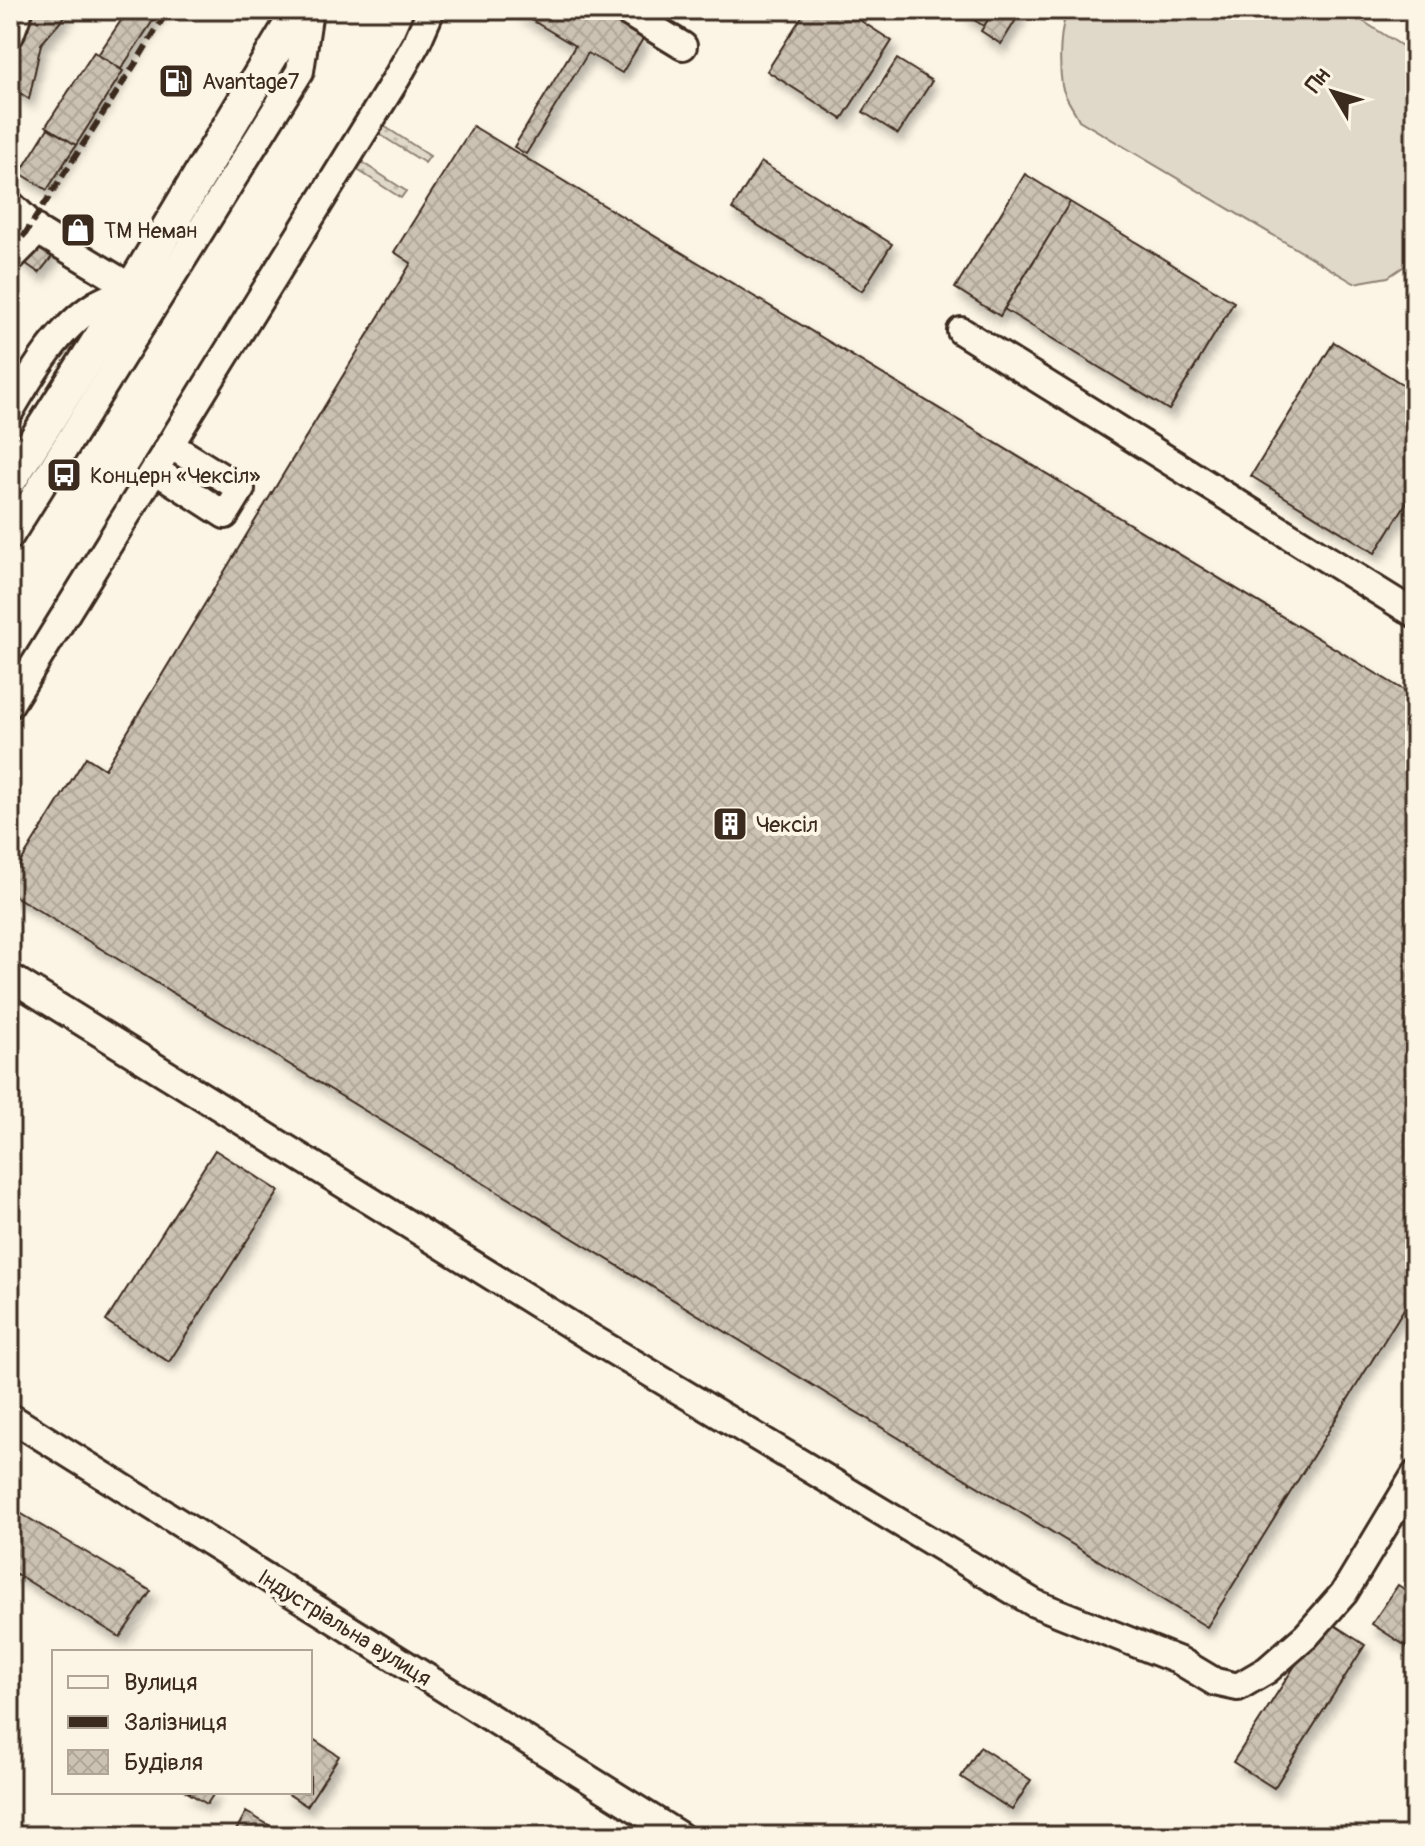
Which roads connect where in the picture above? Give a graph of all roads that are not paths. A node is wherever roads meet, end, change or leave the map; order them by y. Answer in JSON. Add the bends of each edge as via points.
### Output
{"nodes":[{"id":1,"x":19,"y":10,"type":"edge"},
{"id":2,"x":299,"y":10,"type":"edge"},
{"id":3,"x":309,"y":10,"type":"edge"},
{"id":4,"x":431,"y":10,"type":"edge"},
{"id":5,"x":624,"y":10,"type":"edge"},
{"id":6,"x":10,"y":35,"type":"edge"},
{"id":7,"x":683,"y":46,"type":"dead end"},
{"id":8,"x":10,"y":204,"type":"edge"},
{"id":9,"x":38,"y":231,"type":"junction"},
{"id":10,"x":10,"y":259,"type":"edge"},
{"id":11,"x":132,"y":288,"type":"junction"},
{"id":12,"x":961,"y":331,"type":"dead end"},
{"id":13,"x":10,"y":411,"type":"edge"},
{"id":14,"x":170,"y":445,"type":"junction"},
{"id":15,"x":155,"y":470,"type":"junction"},
{"id":16,"x":10,"y":480,"type":"edge"},
{"id":17,"x":10,"y":536,"type":"edge"},
{"id":18,"x":1415,"y":614,"type":"edge"},
{"id":19,"x":10,"y":704,"type":"edge"},
{"id":20,"x":10,"y":977,"type":"edge"},
{"id":21,"x":10,"y":1417,"type":"edge"},
{"id":22,"x":1415,"y":1475,"type":"edge"},
{"id":23,"x":680,"y":1836,"type":"edge"}],
"edges":[{"from":1,"to":6,"type":"street"},
{"from":2,"to":11,"type":"main road"},
{"from":3,"to":17,"type":"street","via":[[300,71]]},
{"from":4,"to":14,"type":"street","via":[[396,79]]},
{"from":5,"to":7,"type":"street"},
{"from":8,"to":9,"type":"street"},
{"from":9,"to":10,"type":"street"},
{"from":9,"to":11,"type":"street"},
{"from":11,"to":13,"type":"street","via":[[99,303],[69,326]]},
{"from":11,"to":16,"type":"main road"},
{"from":12,"to":18,"type":"street"},
{"from":14,"to":15,"type":"street"},
{"from":14,"to":15,"type":"street","via":[[241,489],[225,515]]},
{"from":15,"to":19,"type":"street"},
{"from":20,"to":22,"type":"street","via":[[603,1345],[1034,1603],[1180,1661],[1215,1682],[1238,1687],[1306,1636],[1344,1593]]},
{"from":21,"to":23,"type":"street","name":"Індустріальна вулиця"}]}
